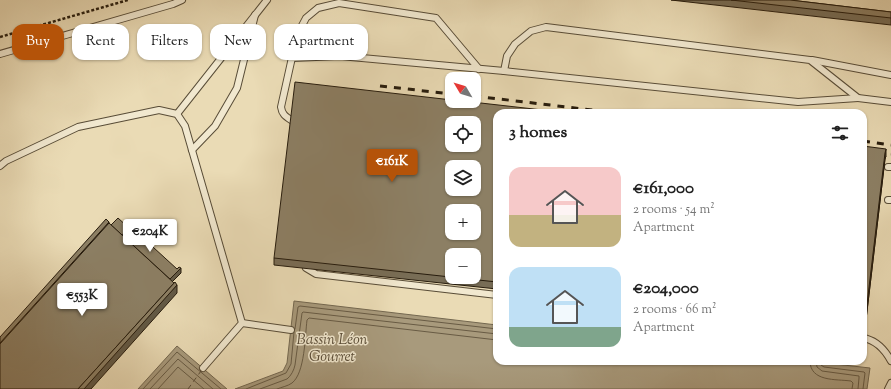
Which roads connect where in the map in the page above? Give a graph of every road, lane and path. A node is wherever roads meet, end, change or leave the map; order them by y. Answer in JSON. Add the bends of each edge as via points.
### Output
{"nodes":[{"id":1,"x":128,"y":0,"type":"edge"},
{"id":2,"x":182,"y":0,"type":"edge"},
{"id":3,"x":267,"y":0,"type":"edge"},
{"id":4,"x":255,"y":15,"type":"junction"},
{"id":5,"x":303,"y":24,"type":"edge"},
{"id":6,"x":0,"y":37,"type":"edge"},
{"id":7,"x":0,"y":54,"type":"edge"},
{"id":8,"x":368,"y":59,"type":"edge"},
{"id":9,"x":292,"y":60,"type":"edge"},
{"id":10,"x":810,"y":60,"type":"junction"},
{"id":11,"x":479,"y":69,"type":"junction"},
{"id":12,"x":504,"y":70,"type":"junction"},
{"id":13,"x":891,"y":75,"type":"edge"},
{"id":14,"x":858,"y":98,"type":"junction"},
{"id":15,"x":891,"y":102,"type":"edge"},
{"id":16,"x":177,"y":114,"type":"junction"},
{"id":17,"x":291,"y":120,"type":"edge"},
{"id":18,"x":192,"y":150,"type":"junction"},
{"id":19,"x":0,"y":166,"type":"edge"},
{"id":20,"x":306,"y":268,"type":"edge"},
{"id":21,"x":493,"y":296,"type":"edge"},
{"id":22,"x":242,"y":323,"type":"junction"},
{"id":23,"x":291,"y":330,"type":"dead end"},
{"id":24,"x":867,"y":339,"type":"edge"},
{"id":25,"x":891,"y":361,"type":"edge"},
{"id":26,"x":203,"y":368,"type":"dead end"},
{"id":27,"x":891,"y":383,"type":"edge"},
{"id":28,"x":888,"y":389,"type":"edge"}],
"edges":[{"from":1,"to":6,"type":"path"},
{"from":2,"to":7,"type":"lane"},
{"from":3,"to":4,"type":"lane"},
{"from":4,"to":16,"type":"lane"},
{"from":4,"to":18,"type":"lane","via":[[237,88],[215,126]]},
{"from":5,"to":11,"type":"lane","via":[[318,8],[339,3],[436,18]]},
{"from":8,"to":11,"type":"lane"},
{"from":9,"to":17,"type":"lane","via":[[280,107],[282,113]]},
{"from":10,"to":12,"type":"lane","via":[[546,27],[531,32],[515,44],[507,56]]},
{"from":10,"to":13,"type":"lane"},
{"from":10,"to":14,"type":"lane"},
{"from":11,"to":12,"type":"lane"},
{"from":12,"to":14,"type":"lane","via":[[798,102]]},
{"from":14,"to":15,"type":"lane"},
{"from":16,"to":18,"type":"lane","via":[[185,126]]},
{"from":16,"to":19,"type":"lane","via":[[159,110],[78,127],[6,160]]},
{"from":18,"to":22,"type":"lane"},
{"from":20,"to":21,"type":"lane","via":[[316,274]]},
{"from":22,"to":23,"type":"lane"},
{"from":22,"to":26,"type":"lane"},
{"from":24,"to":25,"type":"lane","via":[[885,350]]},
{"from":27,"to":28,"type":"lane"}]}
